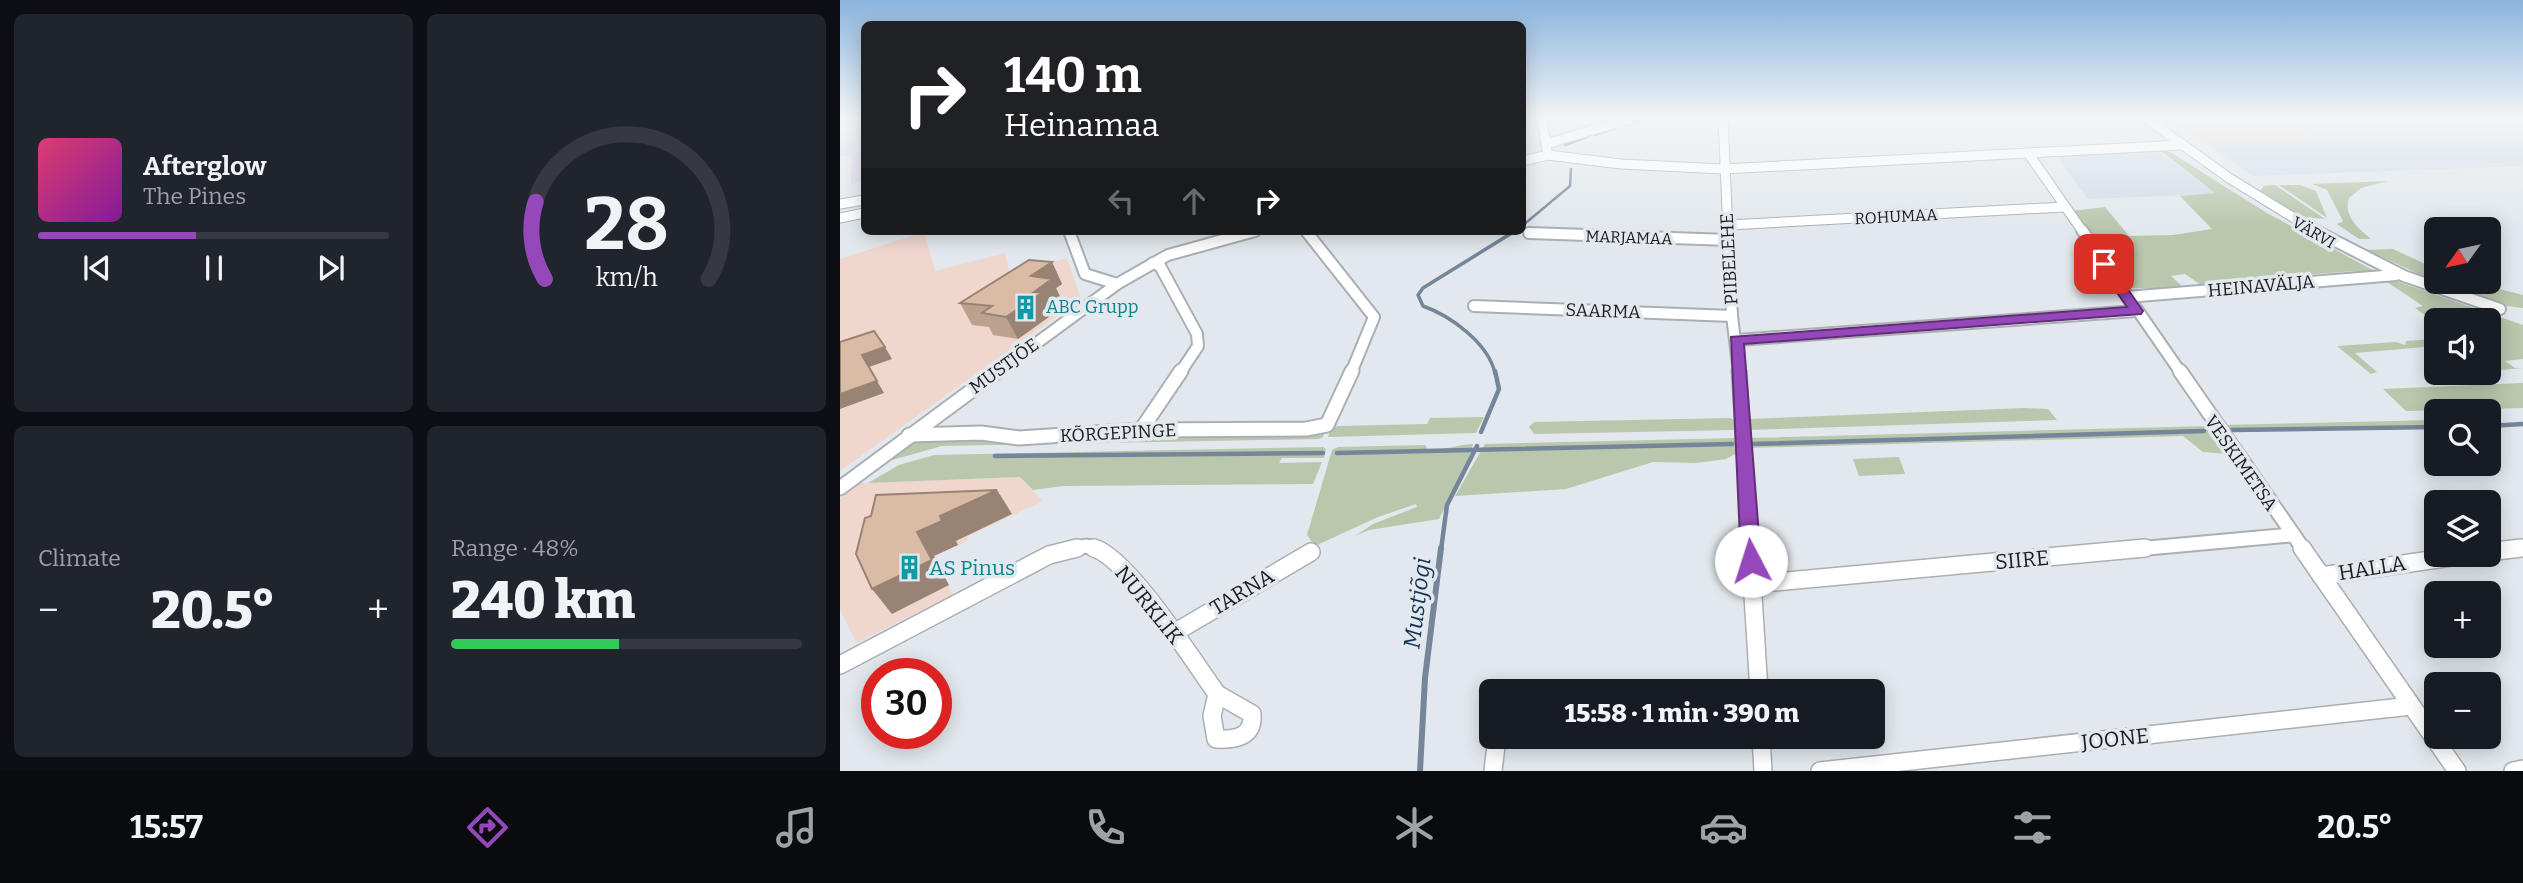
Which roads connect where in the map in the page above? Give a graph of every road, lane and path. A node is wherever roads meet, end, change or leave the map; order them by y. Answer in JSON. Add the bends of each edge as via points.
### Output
{"nodes":[{"id":1,"x":1548,"y":155,"type":"joint"},
{"id":2,"x":1723,"y":155,"type":"edge"},
{"id":3,"x":1990,"y":155,"type":"edge"},
{"id":4,"x":2029,"y":155,"type":"edge"},
{"id":5,"x":2197,"y":155,"type":"edge"},
{"id":6,"x":1526,"y":160,"type":"edge"},
{"id":7,"x":1723,"y":169,"type":"junction"},
{"id":8,"x":861,"y":200,"type":"edge"},
{"id":9,"x":840,"y":204,"type":"edge"},
{"id":10,"x":2064,"y":207,"type":"junction"},
{"id":11,"x":861,"y":214,"type":"edge"},
{"id":12,"x":840,"y":218,"type":"edge"},
{"id":13,"x":1728,"y":225,"type":"junction"},
{"id":14,"x":1529,"y":233,"type":"dead end"},
{"id":15,"x":1070,"y":235,"type":"edge"},
{"id":16,"x":1240,"y":235,"type":"edge"},
{"id":17,"x":1309,"y":235,"type":"edge"},
{"id":18,"x":1729,"y":240,"type":"junction"},
{"id":19,"x":1153,"y":263,"type":"junction"},
{"id":20,"x":2396,"y":275,"type":"junction"},
{"id":21,"x":1117,"y":284,"type":"junction"},
{"id":22,"x":2126,"y":297,"type":"junction"},
{"id":23,"x":1366,"y":304,"type":"joint"},
{"id":24,"x":1474,"y":306,"type":"dead end"},
{"id":25,"x":2496,"y":308,"type":"edge"},
{"id":26,"x":2136,"y":311,"type":"junction"},
{"id":27,"x":1732,"y":316,"type":"junction"},
{"id":28,"x":1737,"y":340,"type":"junction"},
{"id":29,"x":1327,"y":425,"type":"joint"},
{"id":30,"x":1141,"y":430,"type":"junction"},
{"id":31,"x":909,"y":435,"type":"junction"},
{"id":32,"x":840,"y":488,"type":"edge"},
{"id":33,"x":2291,"y":535,"type":"junction"},
{"id":34,"x":2523,"y":548,"type":"edge"},
{"id":35,"x":2501,"y":551,"type":"edge"},
{"id":36,"x":1311,"y":552,"type":"dead end"},
{"id":37,"x":2424,"y":561,"type":"edge"},
{"id":38,"x":2320,"y":576,"type":"junction"},
{"id":39,"x":1753,"y":584,"type":"junction"},
{"id":40,"x":1174,"y":633,"type":"junction"},
{"id":41,"x":840,"y":665,"type":"edge"},
{"id":42,"x":1758,"y":679,"type":"edge"},
{"id":43,"x":1217,"y":694,"type":"dead end"},
{"id":44,"x":2411,"y":706,"type":"junction"},
{"id":45,"x":1496,"y":749,"type":"edge"},
{"id":46,"x":1762,"y":749,"type":"edge"},
{"id":47,"x":2523,"y":769,"type":"edge"},
{"id":48,"x":1493,"y":771,"type":"edge"},
{"id":49,"x":1763,"y":771,"type":"edge"},
{"id":50,"x":1820,"y":771,"type":"edge"},
{"id":51,"x":2457,"y":771,"type":"edge"},
{"id":52,"x":2513,"y":771,"type":"edge"}],
"edges":[{"from":1,"to":6,"type":"street"},
{"from":1,"to":7,"type":"street"},
{"from":2,"to":7,"type":"street","name":"PIIBELEHE"},
{"from":3,"to":7,"type":"street"},
{"from":4,"to":10,"type":"street","name":"VESKIMETSA"},
{"from":5,"to":20,"type":"street","name":"VÄRVI","via":[[2296,222]]},
{"from":7,"to":13,"type":"street","name":"PIIBELEHE"},
{"from":8,"to":9,"type":"street"},
{"from":10,"to":13,"type":"street","name":"ROHUMAA"},
{"from":10,"to":22,"type":"street","name":"VESKIMETSA"},
{"from":11,"to":12,"type":"street"},
{"from":13,"to":18,"type":"street","name":"PIIBELEHE"},
{"from":14,"to":18,"type":"street","name":"MARJAMAA"},
{"from":15,"to":21,"type":"street","via":[[1085,274]]},
{"from":16,"to":19,"type":"street","name":"MUSTJÕE"},
{"from":17,"to":23,"type":"street"},
{"from":18,"to":27,"type":"street","name":"PIIBELEHE"},
{"from":19,"to":21,"type":"street","name":"MUSTJÕE"},
{"from":19,"to":30,"type":"street","via":[[1160,266],[1197,334],[1198,346]]},
{"from":20,"to":22,"type":"street","name":"HEINAVÄLJA"},
{"from":20,"to":25,"type":"street","name":"VÄRVI"},
{"from":21,"to":31,"type":"street","name":"MUSTJÕE"},
{"from":22,"to":26,"type":"street","name":"VESKIMETSA"},
{"from":23,"to":29,"type":"street","via":[[1374,317]]},
{"from":24,"to":27,"type":"street","name":"SAARMA"},
{"from":26,"to":28,"type":"street"},
{"from":26,"to":33,"type":"street","name":"VESKIMETSA"},
{"from":27,"to":28,"type":"street","name":"PIIBELEHE"},
{"from":28,"to":39,"type":"street","name":"PIIBELEHE"},
{"from":29,"to":30,"type":"street","name":"KÕRGEPINGE"},
{"from":30,"to":31,"type":"street","name":"KÕRGEPINGE","via":[[1019,438],[981,433]]},
{"from":31,"to":32,"type":"street","name":"MUSTJÕE"},
{"from":33,"to":38,"type":"street","name":"VESKIMETSA"},
{"from":33,"to":39,"type":"street","name":"SIIRE"},
{"from":34,"to":35,"type":"street"},
{"from":36,"to":40,"type":"street","name":"TARNA"},
{"from":37,"to":38,"type":"street","name":"HALLA"},
{"from":38,"to":44,"type":"street","name":"VESKIMETSA"},
{"from":39,"to":42,"type":"street","name":"PIIBELEHE"},
{"from":40,"to":41,"type":"street","name":"NURKLIK","via":[[1104,551],[1086,546],[1049,555]]},
{"from":40,"to":43,"type":"street","name":"NURKLIK"},
{"from":44,"to":50,"type":"street","name":"JOONE"},
{"from":44,"to":51,"type":"street","name":"VESKIMETSA"},
{"from":45,"to":48,"type":"street"},
{"from":46,"to":49,"type":"street"},
{"from":47,"to":52,"type":"street"}]}
